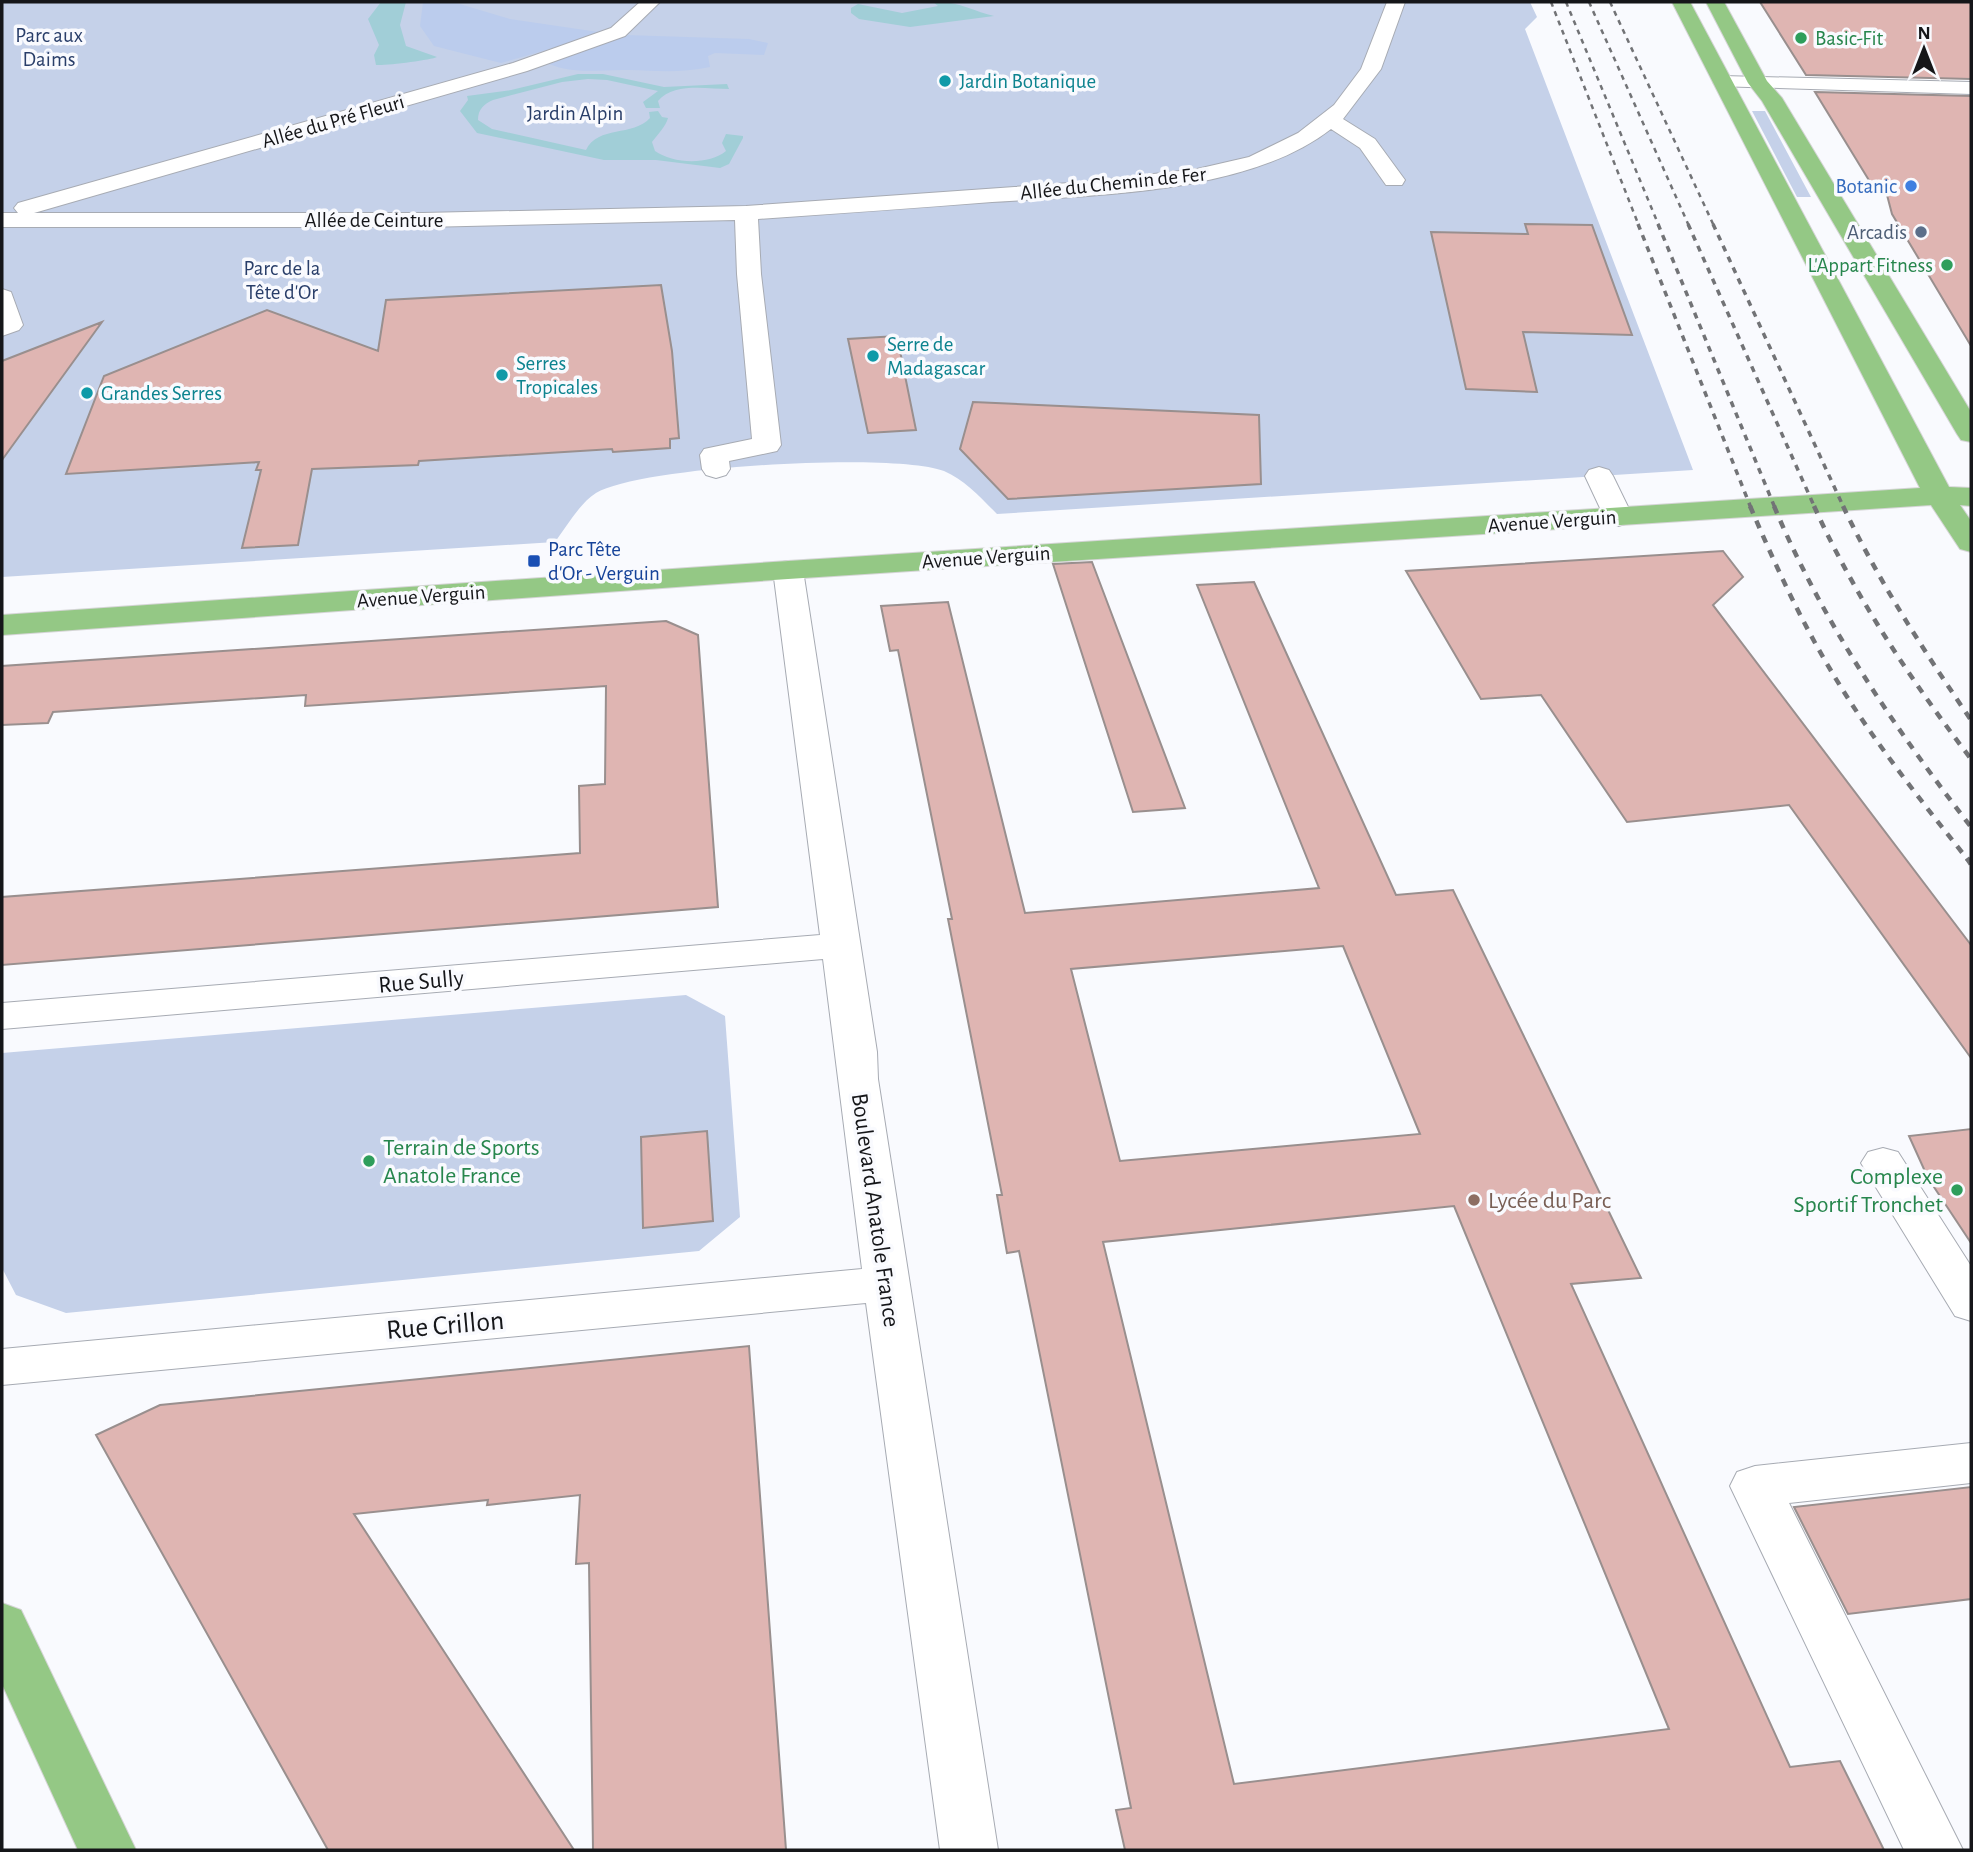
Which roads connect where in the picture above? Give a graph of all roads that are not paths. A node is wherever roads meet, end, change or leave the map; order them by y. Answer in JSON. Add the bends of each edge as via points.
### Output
{"nodes":[{"id":1,"x":651,"y":2,"type":"edge"},
{"id":2,"x":1396,"y":2,"type":"edge"},
{"id":3,"x":1681,"y":2,"type":"edge"},
{"id":4,"x":1715,"y":2,"type":"edge"},
{"id":5,"x":1723,"y":82,"type":"junction"},
{"id":6,"x":1758,"y":83,"type":"junction"},
{"id":7,"x":1971,"y":88,"type":"edge"},
{"id":8,"x":1328,"y":121,"type":"junction"},
{"id":9,"x":1394,"y":180,"type":"dead end"},
{"id":10,"x":746,"y":213,"type":"junction"},
{"id":11,"x":2,"y":214,"type":"edge"},
{"id":12,"x":2,"y":220,"type":"edge"},
{"id":13,"x":2,"y":297,"type":"edge"},
{"id":14,"x":2,"y":328,"type":"edge"},
{"id":15,"x":1971,"y":434,"type":"edge"},
{"id":16,"x":716,"y":469,"type":"dead end"},
{"id":17,"x":1599,"y":476,"type":"dead end"},
{"id":18,"x":1939,"y":496,"type":"junction"},
{"id":19,"x":1971,"y":497,"type":"edge"},
{"id":20,"x":1618,"y":517,"type":"junction"},
{"id":21,"x":1971,"y":543,"type":"edge"},
{"id":22,"x":788,"y":570,"type":"junction"},
{"id":23,"x":2,"y":625,"type":"edge"},
{"id":24,"x":839,"y":946,"type":"junction"},
{"id":25,"x":2,"y":1016,"type":"edge"},
{"id":26,"x":1883,"y":1163,"type":"dead end"},
{"id":27,"x":888,"y":1284,"type":"junction"},
{"id":28,"x":1971,"y":1304,"type":"edge"},
{"id":29,"x":2,"y":1367,"type":"edge"},
{"id":30,"x":1971,"y":1463,"type":"edge"},
{"id":31,"x":2,"y":1626,"type":"edge"},
{"id":32,"x":107,"y":1850,"type":"edge"},
{"id":33,"x":969,"y":1850,"type":"edge"},
{"id":34,"x":1934,"y":1850,"type":"edge"}],
"edges":[{"from":1,"to":11,"type":"street","name":"Allée du Pré Fleuri","via":[[618,32],[520,67]]},
{"from":2,"to":8,"type":"street","name":"Allée du Chemin de Fer","via":[[1371,69],[1342,110]]},
{"from":3,"to":5,"type":"main road"},
{"from":4,"to":6,"type":"main road"},
{"from":5,"to":6,"type":"street"},
{"from":5,"to":18,"type":"main road"},
{"from":6,"to":7,"type":"street"},
{"from":6,"to":15,"type":"main road"},
{"from":8,"to":9,"type":"street","via":[[1345,126],[1372,145]]},
{"from":8,"to":10,"type":"street","name":"Allée du Chemin de Fer","via":[[1306,138],[1256,162],[1197,176],[1084,189]]},
{"from":10,"to":12,"type":"street","name":"Allée de Ceinture","via":[[423,220]]},
{"from":10,"to":16,"type":"street","via":[[767,445],[715,455]]},
{"from":13,"to":14,"type":"street","via":[[10,325]]},
{"from":17,"to":20,"type":"street"},
{"from":18,"to":19,"type":"main road","name":"Avenue Verguin"},
{"from":18,"to":20,"type":"main road","name":"Avenue Verguin"},
{"from":18,"to":21,"type":"main road"},
{"from":20,"to":22,"type":"main road","name":"Avenue Verguin"},
{"from":22,"to":23,"type":"main road","name":"Avenue Verguin"},
{"from":22,"to":24,"type":"street","name":"Boulevard Anatole France"},
{"from":24,"to":25,"type":"street","name":"Rue Sully"},
{"from":24,"to":27,"type":"street","name":"Boulevard Anatole France"},
{"from":26,"to":28,"type":"street"},
{"from":27,"to":29,"type":"street","name":"Rue Crillon"},
{"from":27,"to":33,"type":"street","name":"Boulevard Anatole France"},
{"from":30,"to":34,"type":"street","via":[[1755,1486]]},
{"from":31,"to":32,"type":"main road"}]}
